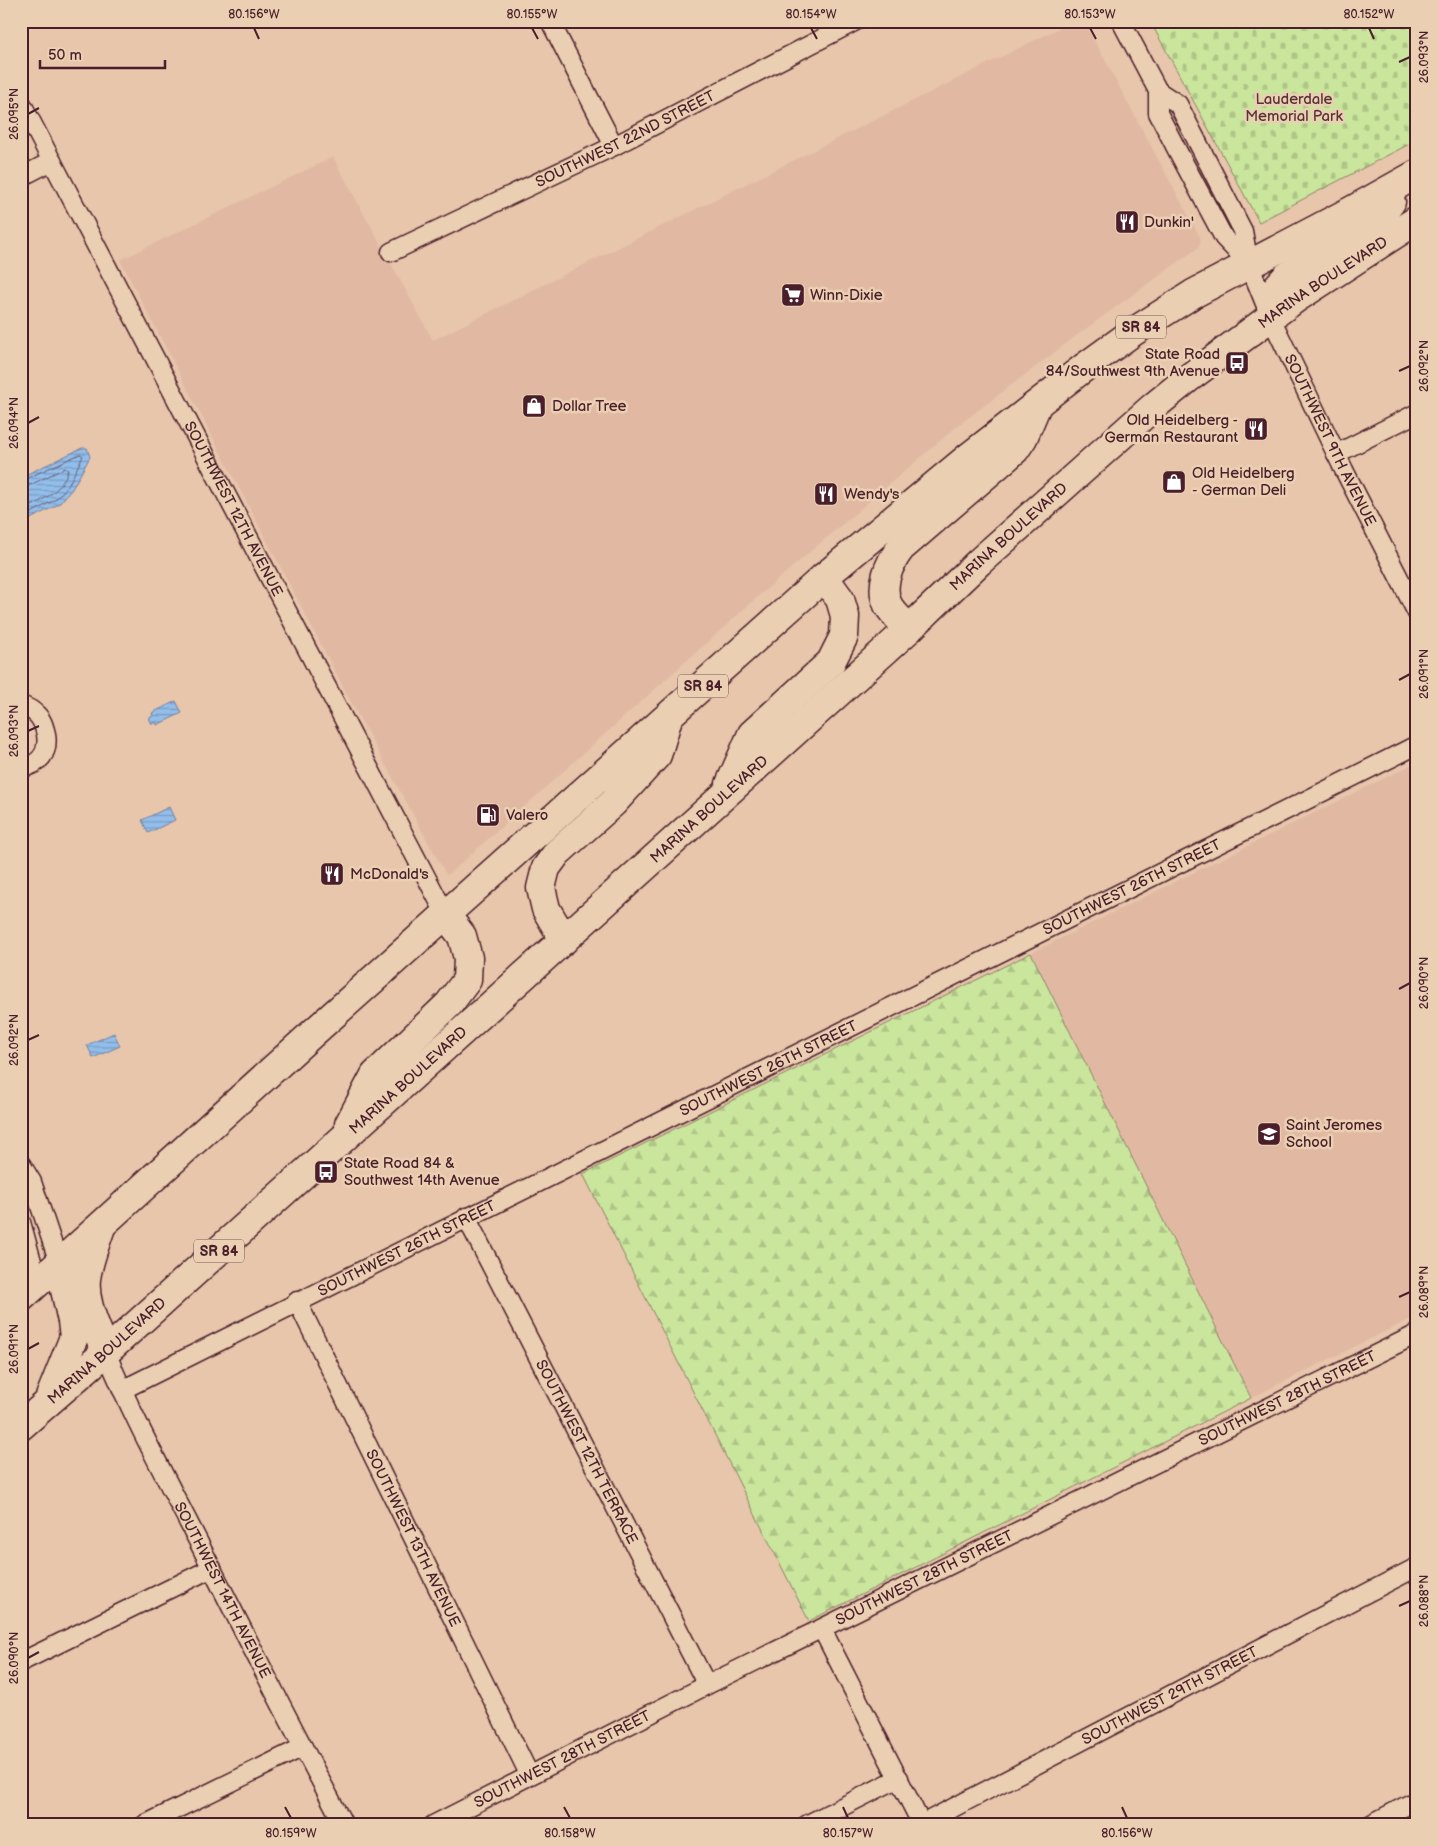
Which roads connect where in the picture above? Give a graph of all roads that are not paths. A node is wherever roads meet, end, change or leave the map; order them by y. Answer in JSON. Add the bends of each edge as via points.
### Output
{"nodes":[{"id":1,"x":550,"y":21,"type":"edge"},
{"id":2,"x":856,"y":21,"type":"edge"},
{"id":3,"x":1121,"y":21,"type":"edge"},
{"id":4,"x":21,"y":102,"type":"edge"},
{"id":5,"x":614,"y":146,"type":"junction"},
{"id":6,"x":52,"y":161,"type":"junction"},
{"id":7,"x":1412,"y":176,"type":"edge"},
{"id":8,"x":21,"y":177,"type":"edge"},
{"id":9,"x":1417,"y":220,"type":"edge"},
{"id":10,"x":391,"y":252,"type":"dead end"},
{"id":11,"x":1249,"y":264,"type":"junction"},
{"id":12,"x":1270,"y":316,"type":"junction"},
{"id":13,"x":1039,"y":401,"type":"junction"},
{"id":14,"x":1417,"y":413,"type":"edge"},
{"id":15,"x":1336,"y":454,"type":"junction"},
{"id":16,"x":824,"y":577,"type":"junction"},
{"id":17,"x":1417,"y":613,"type":"edge"},
{"id":18,"x":909,"y":629,"type":"junction"},
{"id":19,"x":21,"y":705,"type":"edge"},
{"id":20,"x":668,"y":718,"type":"junction"},
{"id":21,"x":1417,"y":746,"type":"edge"},
{"id":22,"x":21,"y":768,"type":"edge"},
{"id":23,"x":726,"y":794,"type":"junction"},
{"id":24,"x":446,"y":915,"type":"junction"},
{"id":25,"x":564,"y":940,"type":"junction"},
{"id":26,"x":340,"y":1141,"type":"junction"},
{"id":27,"x":21,"y":1164,"type":"edge"},
{"id":28,"x":466,"y":1217,"type":"junction"},
{"id":29,"x":21,"y":1222,"type":"edge"},
{"id":30,"x":102,"y":1226,"type":"junction"},
{"id":31,"x":60,"y":1263,"type":"junction"},
{"id":32,"x":30,"y":1290,"type":"edge"},
{"id":33,"x":297,"y":1301,"type":"junction"},
{"id":34,"x":1417,"y":1334,"type":"edge"},
{"id":35,"x":106,"y":1352,"type":"junction"},
{"id":36,"x":122,"y":1390,"type":"junction"},
{"id":37,"x":48,"y":1403,"type":"junction"},
{"id":38,"x":21,"y":1426,"type":"edge"},
{"id":39,"x":1417,"y":1567,"type":"edge"},
{"id":40,"x":212,"y":1568,"type":"junction"},
{"id":41,"x":822,"y":1629,"type":"junction"},
{"id":42,"x":21,"y":1662,"type":"edge"},
{"id":43,"x":707,"y":1685,"type":"junction"},
{"id":44,"x":303,"y":1747,"type":"junction"},
{"id":45,"x":529,"y":1774,"type":"junction"},
{"id":46,"x":899,"y":1778,"type":"junction"},
{"id":47,"x":1417,"y":1800,"type":"edge"},
{"id":48,"x":144,"y":1825,"type":"edge"},
{"id":49,"x":344,"y":1825,"type":"edge"},
{"id":50,"x":433,"y":1825,"type":"edge"},
{"id":51,"x":806,"y":1825,"type":"edge"},
{"id":52,"x":922,"y":1825,"type":"edge"},
{"id":53,"x":1369,"y":1825,"type":"edge"}],
"edges":[{"from":1,"to":5,"type":"street"},
{"from":2,"to":5,"type":"street","name":"SOUTHWEST 22ND STREET"},
{"from":3,"to":11,"type":"street","name":"SOUTHWEST 9TH AVENUE","via":[[1158,91],[1158,113],[1224,238]]},
{"from":4,"to":6,"type":"street","name":"SOUTHWEST 12TH AVENUE"},
{"from":5,"to":10,"type":"street","name":"SOUTHWEST 22ND STREET"},
{"from":6,"to":8,"type":"street"},
{"from":6,"to":24,"type":"street","name":"SOUTHWEST 12TH AVENUE"},
{"from":7,"to":11,"type":"main road","number":"SR 84"},
{"from":7,"to":12,"type":"main road","via":[[1382,214],[1286,277],[1277,287]]},
{"from":9,"to":12,"type":"main road","name":"MARINA BOULEVARD","number":"SR 84"},
{"from":11,"to":12,"type":"street","name":"SOUTHWEST 9TH AVENUE"},
{"from":11,"to":13,"type":"main road","number":"SR 84","via":[[1133,332]]},
{"from":12,"to":15,"type":"street","name":"SOUTHWEST 9TH AVENUE"},
{"from":12,"to":18,"type":"main road","name":"MARINA BOULEVARD","number":"SR 84","via":[[1153,407]]},
{"from":13,"to":16,"type":"main road","number":"SR 84"},
{"from":13,"to":18,"type":"main road","via":[[1015,450],[894,556],[887,574],[886,597],[892,610]]},
{"from":14,"to":15,"type":"street"},
{"from":15,"to":17,"type":"street","name":"SOUTHWEST 9TH AVENUE"},
{"from":16,"to":20,"type":"main road","number":"SR 84"},
{"from":16,"to":23,"type":"main road","via":[[840,599],[845,616],[844,636],[831,662],[752,734]]},
{"from":18,"to":23,"type":"main road","name":"MARINA BOULEVARD","number":"SR 84"},
{"from":19,"to":22,"type":"street","via":[[41,719],[47,743],[42,758]]},
{"from":20,"to":24,"type":"main road","number":"SR 84"},
{"from":20,"to":25,"type":"main road","via":[[657,755],[613,803],[557,853],[546,868],[541,888],[546,909]]},
{"from":21,"to":28,"type":"street","name":"SOUTHWEST 26TH STREET"},
{"from":23,"to":25,"type":"main road","name":"MARINA BOULEVARD","number":"SR 84"},
{"from":24,"to":26,"type":"main road","via":[[462,936],[468,958],[467,980],[449,1004],[376,1075]]},
{"from":24,"to":30,"type":"main road","number":"SR 84"},
{"from":25,"to":26,"type":"main road","name":"MARINA BOULEVARD","number":"SR 84"},
{"from":26,"to":35,"type":"main road","name":"MARINA BOULEVARD","number":"SR 84"},
{"from":27,"to":31,"type":"street","via":[[32,1182]]},
{"from":28,"to":33,"type":"street","name":"SOUTHWEST 26TH STREET"},
{"from":28,"to":43,"type":"street","name":"SOUTHWEST 12TH TERRACE"},
{"from":29,"to":32,"type":"street"},
{"from":30,"to":31,"type":"main road","number":"SR 84"},
{"from":30,"to":35,"type":"main road","via":[[86,1274],[86,1289],[88,1304]]},
{"from":31,"to":32,"type":"main road","number":"SR 84"},
{"from":31,"to":37,"type":"main road","via":[[74,1337]]},
{"from":33,"to":36,"type":"street","name":"SOUTHWEST 26TH STREET"},
{"from":33,"to":45,"type":"street","name":"SOUTHWEST 13TH AVENUE"},
{"from":34,"to":41,"type":"street","name":"SOUTHWEST 28TH STREET"},
{"from":35,"to":36,"type":"street","name":"SOUTHWEST 14TH AVENUE"},
{"from":35,"to":37,"type":"main road","name":"MARINA BOULEVARD","number":"SR 84"},
{"from":36,"to":40,"type":"street","name":"SOUTHWEST 14TH AVENUE"},
{"from":37,"to":38,"type":"main road","name":"MARINA BOULEVARD","number":"SR 84"},
{"from":39,"to":52,"type":"street","name":"SOUTHWEST 29TH STREET"},
{"from":40,"to":42,"type":"street"},
{"from":40,"to":44,"type":"street","name":"SOUTHWEST 14TH AVENUE"},
{"from":41,"to":43,"type":"street","name":"SOUTHWEST 28TH STREET"},
{"from":41,"to":46,"type":"street"},
{"from":43,"to":45,"type":"street","name":"SOUTHWEST 28TH STREET"},
{"from":44,"to":48,"type":"street"},
{"from":44,"to":49,"type":"street","name":"SOUTHWEST 14TH AVENUE"},
{"from":45,"to":50,"type":"street","name":"SOUTHWEST 28TH STREET"},
{"from":46,"to":51,"type":"street"},
{"from":46,"to":52,"type":"street"},
{"from":47,"to":53,"type":"street"}]}
